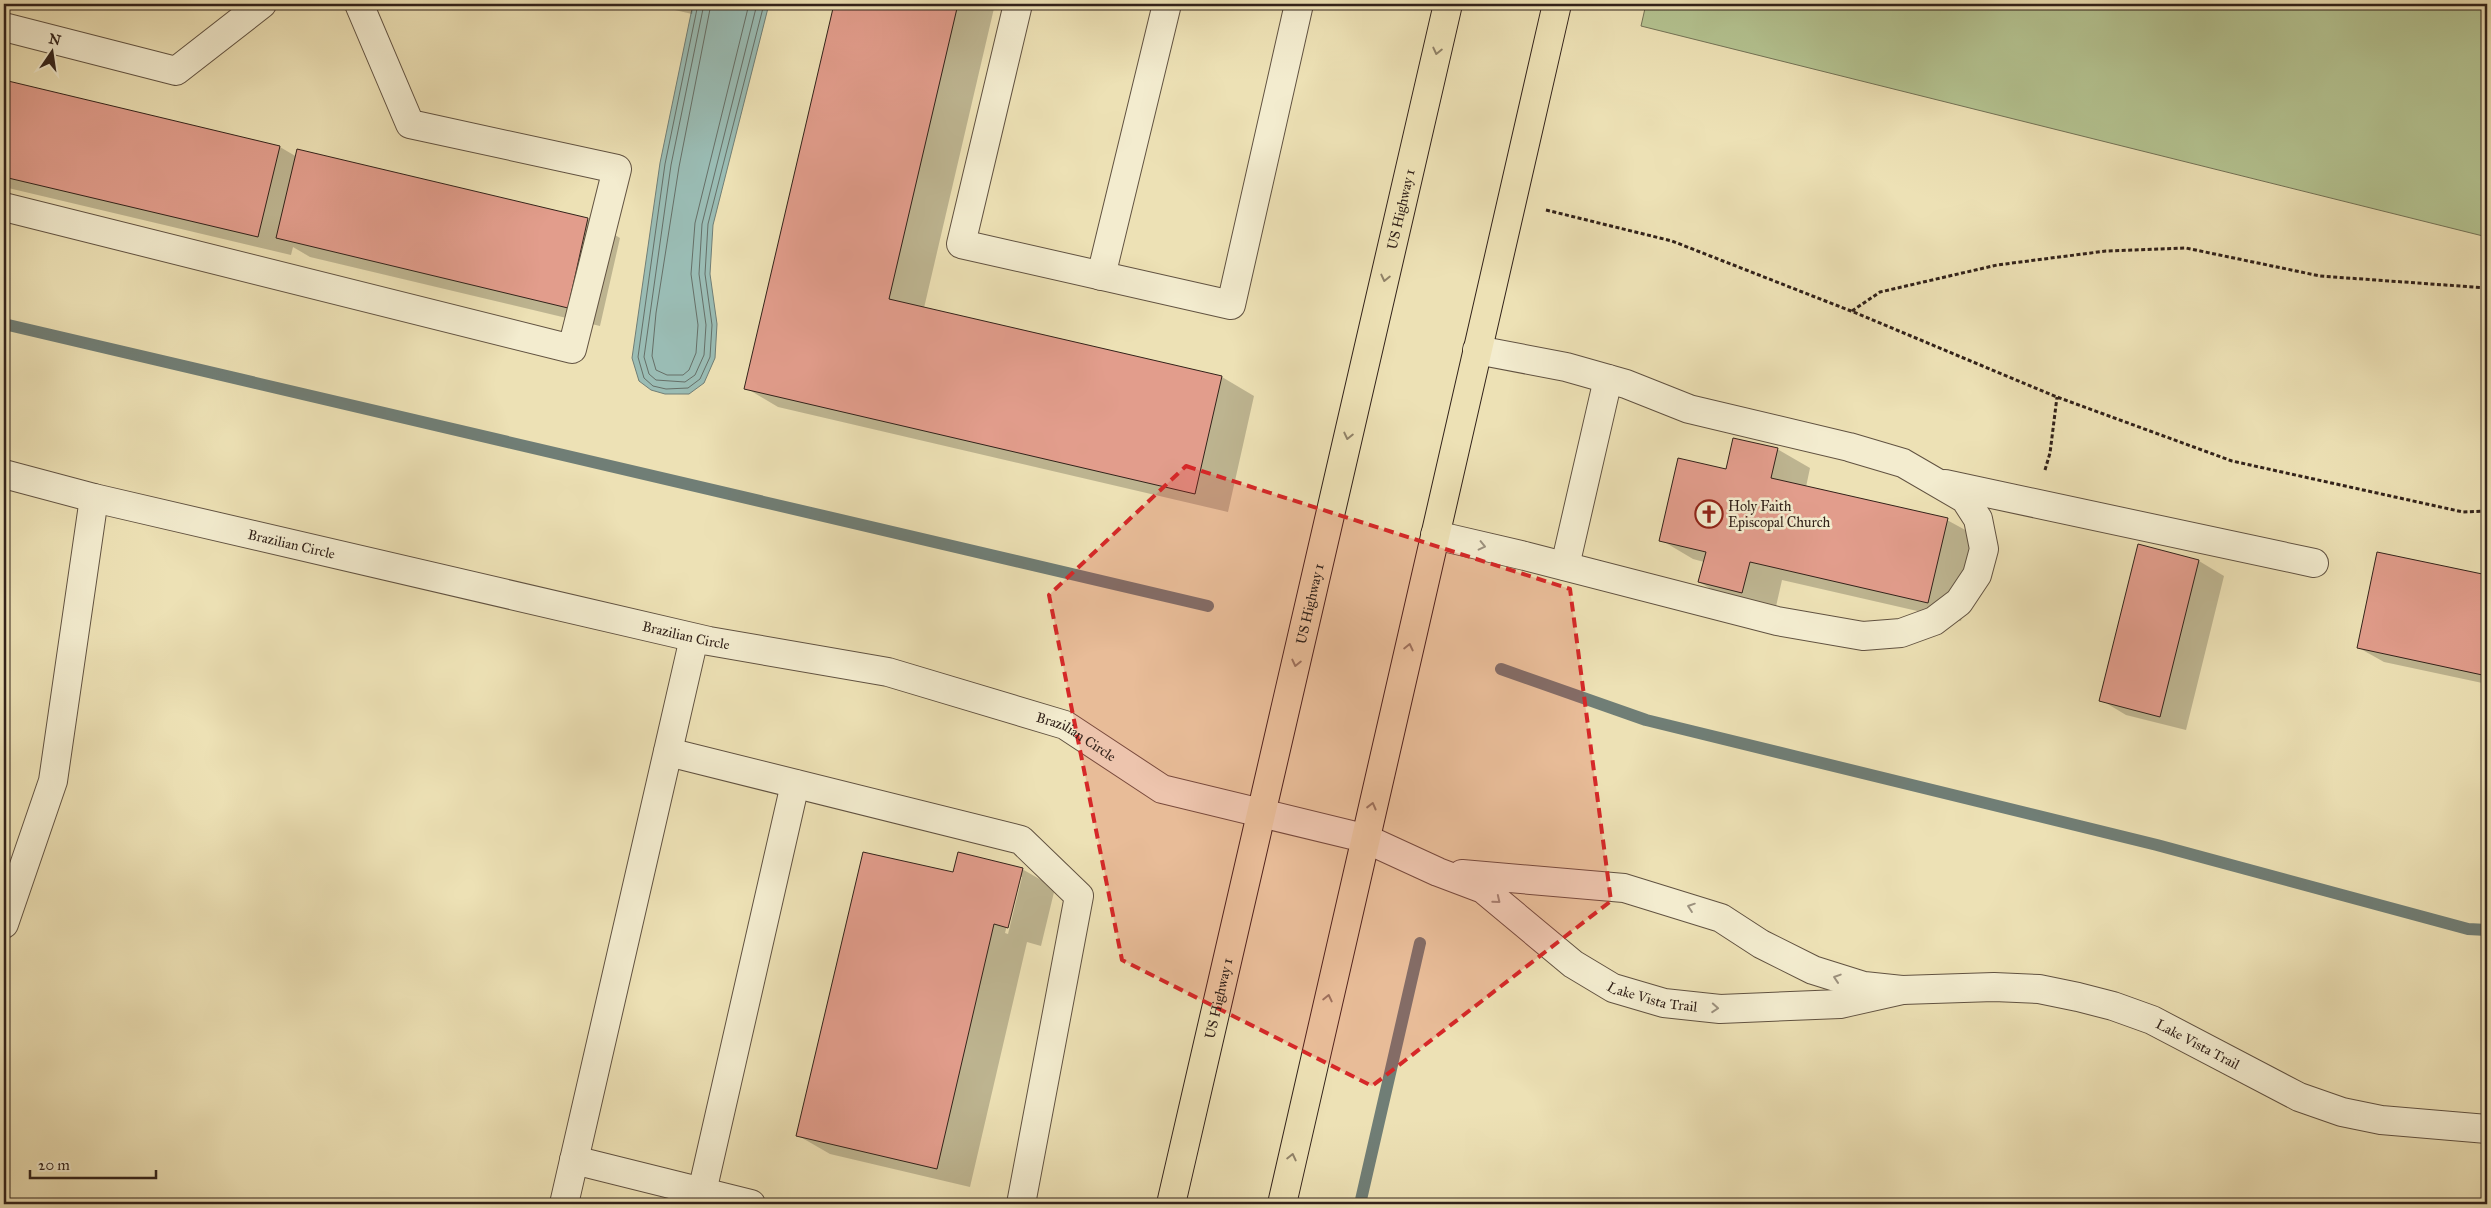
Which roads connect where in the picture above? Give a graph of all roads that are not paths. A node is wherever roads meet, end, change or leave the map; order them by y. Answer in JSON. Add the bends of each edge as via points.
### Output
{"nodes":[{"id":1,"x":262,"y":4,"type":"edge"},
{"id":2,"x":359,"y":4,"type":"edge"},
{"id":3,"x":1018,"y":4,"type":"edge"},
{"id":4,"x":1167,"y":4,"type":"edge"},
{"id":5,"x":1299,"y":4,"type":"edge"},
{"id":6,"x":1448,"y":4,"type":"edge"},
{"id":7,"x":1558,"y":4,"type":"edge"},
{"id":8,"x":4,"y":27,"type":"edge"},
{"id":9,"x":4,"y":207,"type":"edge"},
{"id":10,"x":1101,"y":276,"type":"junction"},
{"id":11,"x":1477,"y":350,"type":"junction"},
{"id":12,"x":1608,"y":379,"type":"junction"},
{"id":13,"x":4,"y":474,"type":"edge"},
{"id":14,"x":1938,"y":482,"type":"junction"},
{"id":15,"x":94,"y":498,"type":"junction"},
{"id":16,"x":1435,"y":535,"type":"junction"},
{"id":17,"x":2314,"y":563,"type":"dead end"},
{"id":18,"x":1565,"y":566,"type":"junction"},
{"id":19,"x":694,"y":638,"type":"junction"},
{"id":20,"x":668,"y":752,"type":"junction"},
{"id":21,"x":795,"y":784,"type":"junction"},
{"id":22,"x":1262,"y":814,"type":"junction"},
{"id":23,"x":1364,"y":838,"type":"junction"},
{"id":24,"x":1438,"y":872,"type":"junction"},
{"id":25,"x":4,"y":924,"type":"edge"},
{"id":26,"x":1902,"y":990,"type":"junction"},
{"id":27,"x":2487,"y":1128,"type":"edge"},
{"id":28,"x":574,"y":1160,"type":"junction"},
{"id":29,"x":702,"y":1192,"type":"junction"},
{"id":30,"x":564,"y":1204,"type":"edge"},
{"id":31,"x":751,"y":1204,"type":"edge"},
{"id":32,"x":1021,"y":1204,"type":"edge"},
{"id":33,"x":1171,"y":1204,"type":"edge"},
{"id":34,"x":1282,"y":1204,"type":"edge"}],
"edges":[{"from":1,"to":8,"type":"street","via":[[176,71]]},
{"from":2,"to":9,"type":"street","via":[[410,124],[618,170],[572,349]]},
{"from":3,"to":10,"type":"street","via":[[961,244]]},
{"from":4,"to":10,"type":"street"},
{"from":5,"to":10,"type":"street","via":[[1231,305]]},
{"from":6,"to":22,"type":"main road","name":"US Highway 1","one_way":true},
{"from":7,"to":11,"type":"main road"},
{"from":11,"to":12,"type":"street","via":[[1566,367]]},
{"from":11,"to":16,"type":"main road"},
{"from":12,"to":14,"type":"street","via":[[1689,409],[1902,462]]},
{"from":12,"to":18,"type":"street"},
{"from":13,"to":15,"type":"street","name":"Brazilian Circle"},
{"from":14,"to":17,"type":"street"},
{"from":14,"to":18,"type":"street","via":[[1965,499],[1978,519],[1984,549],[1977,575],[1959,602],[1934,621],[1900,633],[1862,636],[1776,621]]},
{"from":15,"to":19,"type":"street","name":"Brazilian Circle"},
{"from":15,"to":25,"type":"street","via":[[53,781]]},
{"from":16,"to":18,"type":"street","one_way":true},
{"from":23,"to":16,"type":"main road","one_way":true},
{"from":19,"to":20,"type":"street"},
{"from":19,"to":22,"type":"street","name":"Brazilian Circle","via":[[888,672],[1065,724],[1162,789]]},
{"from":20,"to":21,"type":"street"},
{"from":20,"to":28,"type":"street"},
{"from":21,"to":29,"type":"street"},
{"from":21,"to":32,"type":"street","via":[[1021,840],[1079,896]]},
{"from":22,"to":23,"type":"street","name":"Lake Vista Trail"},
{"from":22,"to":33,"type":"main road","name":"US Highway 1"},
{"from":23,"to":24,"type":"street","name":"Lake Vista Trail"},
{"from":34,"to":23,"type":"main road","one_way":true},
{"from":26,"to":24,"type":"street","name":"Lake Vista Trail","one_way":true,"via":[[1864,986],[1813,970],[1761,944],[1722,918],[1624,888]]},
{"from":24,"to":26,"type":"street","name":"Lake Vista Trail","one_way":true,"via":[[1483,889],[1573,964],[1613,988],[1664,1004],[1720,1009],[1840,1004]]},
{"from":26,"to":27,"type":"street","name":"Lake Vista Trail","via":[[2030,989],[2078,997],[2152,1020],[2299,1097],[2342,1112],[2381,1120]]},
{"from":28,"to":29,"type":"street"},
{"from":28,"to":30,"type":"street"},
{"from":29,"to":31,"type":"street"}]}
